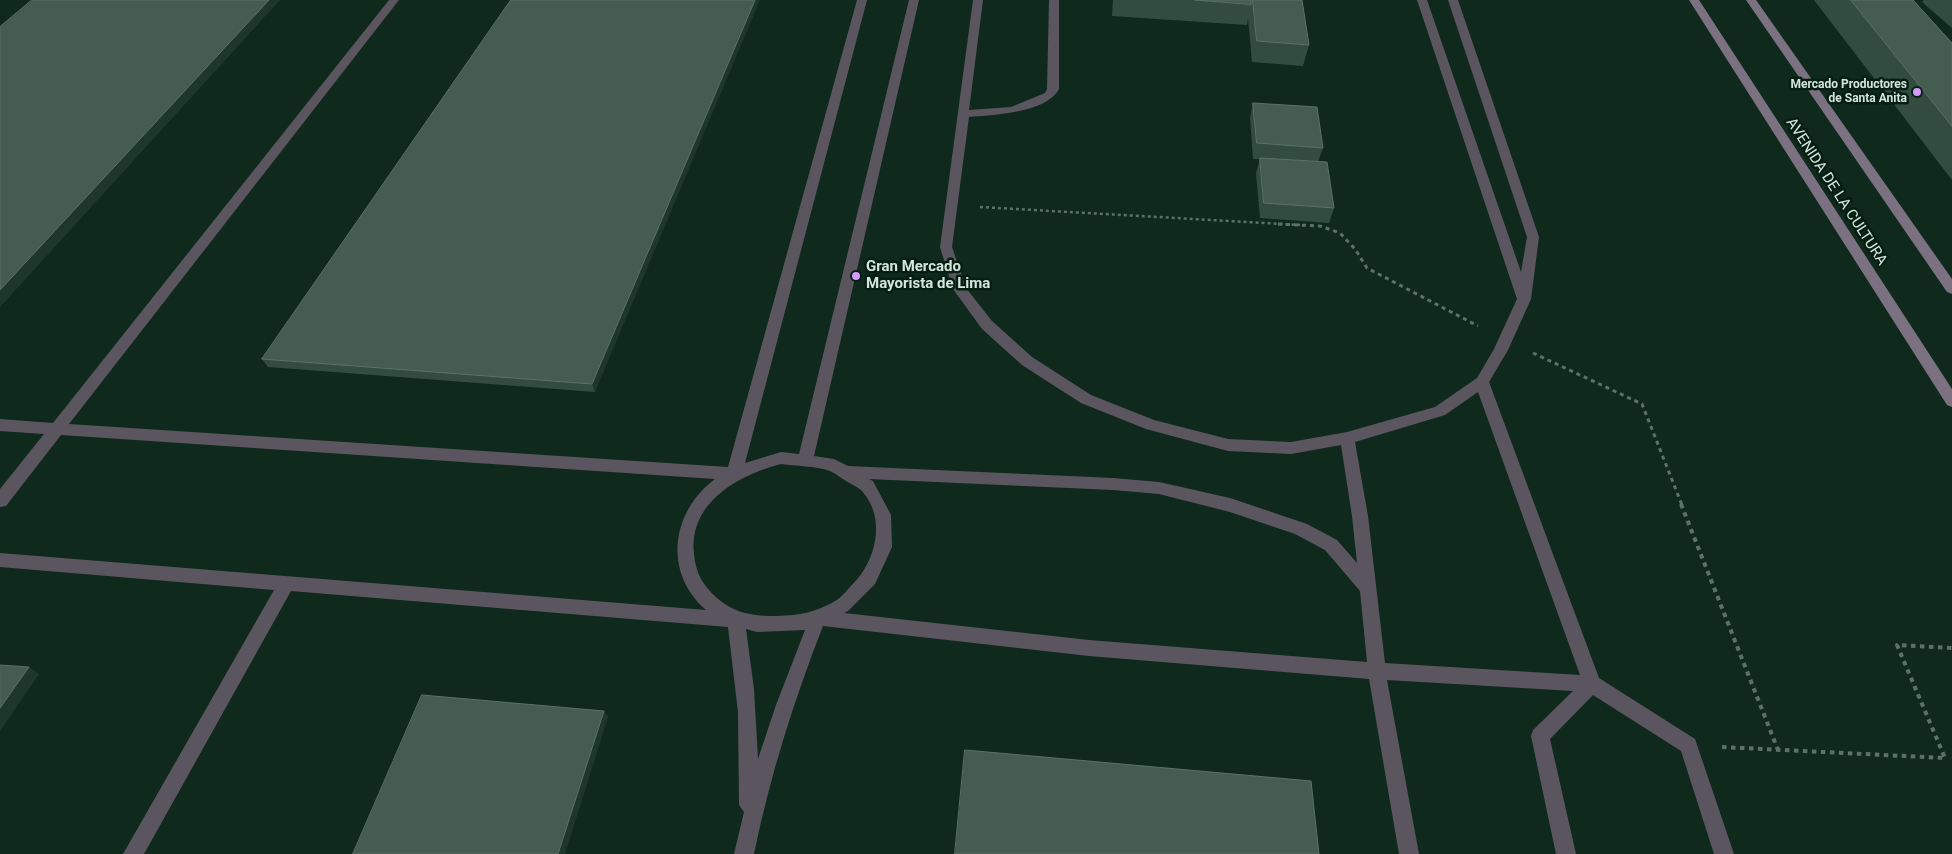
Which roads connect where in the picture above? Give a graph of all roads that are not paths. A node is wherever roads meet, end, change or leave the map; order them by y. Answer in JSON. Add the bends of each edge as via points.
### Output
{"nodes":[{"id":1,"x":394,"y":0,"type":"edge"},
{"id":2,"x":862,"y":0,"type":"edge"},
{"id":3,"x":914,"y":0,"type":"edge"},
{"id":4,"x":978,"y":0,"type":"edge"},
{"id":5,"x":1054,"y":0,"type":"edge"},
{"id":6,"x":1422,"y":0,"type":"edge"},
{"id":7,"x":1453,"y":0,"type":"edge"},
{"id":8,"x":1694,"y":0,"type":"edge"},
{"id":9,"x":1751,"y":0,"type":"edge"},
{"id":10,"x":963,"y":114,"type":"junction"},
{"id":11,"x":1952,"y":289,"type":"edge"},
{"id":12,"x":1524,"y":300,"type":"junction"},
{"id":13,"x":1482,"y":382,"type":"junction"},
{"id":14,"x":1952,"y":401,"type":"edge"},
{"id":15,"x":0,"y":425,"type":"edge"},
{"id":16,"x":57,"y":429,"type":"junction"},
{"id":17,"x":1347,"y":438,"type":"junction"},
{"id":18,"x":806,"y":458,"type":"junction"},
{"id":19,"x":850,"y":472,"type":"junction"},
{"id":20,"x":734,"y":474,"type":"junction"},
{"id":21,"x":0,"y":501,"type":"edge"},
{"id":22,"x":0,"y":560,"type":"edge"},
{"id":23,"x":286,"y":584,"type":"junction"},
{"id":24,"x":1366,"y":586,"type":"junction"},
{"id":25,"x":818,"y":618,"type":"junction"},
{"id":26,"x":736,"y":620,"type":"junction"},
{"id":27,"x":1377,"y":671,"type":"junction"},
{"id":28,"x":1592,"y":684,"type":"junction"},
{"id":29,"x":749,"y":829,"type":"junction"},
{"id":30,"x":133,"y":854,"type":"edge"},
{"id":31,"x":744,"y":854,"type":"edge"},
{"id":32,"x":1409,"y":854,"type":"edge"},
{"id":33,"x":1566,"y":854,"type":"edge"},
{"id":34,"x":1724,"y":854,"type":"edge"}],
"edges":[{"from":1,"to":16,"type":"lane"},
{"from":2,"to":20,"type":"lane"},
{"from":3,"to":18,"type":"lane"},
{"from":4,"to":10,"type":"lane"},
{"from":5,"to":10,"type":"lane","via":[[1054,89],[1050,95],[1013,110]]},
{"from":6,"to":12,"type":"lane"},
{"from":7,"to":12,"type":"lane","via":[[1533,237]]},
{"from":8,"to":14,"type":"main road","name":"AVENIDA DE LA CULTURA"},
{"from":9,"to":11,"type":"main road"},
{"from":10,"to":17,"type":"lane","via":[[946,247],[960,289],[987,325],[1027,361],[1086,399],[1151,426],[1228,445],[1291,448]]},
{"from":12,"to":13,"type":"lane"},
{"from":13,"to":17,"type":"lane","via":[[1440,411]]},
{"from":13,"to":28,"type":"lane"},
{"from":15,"to":16,"type":"lane"},
{"from":16,"to":20,"type":"lane"},
{"from":16,"to":21,"type":"lane"},
{"from":17,"to":24,"type":"lane","via":[[1360,516]]},
{"from":18,"to":19,"type":"lane"},
{"from":18,"to":20,"type":"lane","via":[[773,460]]},
{"from":19,"to":24,"type":"lane","via":[[1159,488],[1230,505],[1301,529],[1330,545]]},
{"from":19,"to":25,"type":"lane","via":[[877,500],[884,518],[886,536],[882,556],[873,575],[859,592]]},
{"from":20,"to":26,"type":"lane","via":[[698,507],[688,528],[684,550],[687,571],[697,591],[714,608]]},
{"from":22,"to":23,"type":"lane"},
{"from":23,"to":26,"type":"lane"},
{"from":23,"to":30,"type":"lane"},
{"from":24,"to":27,"type":"lane"},
{"from":25,"to":26,"type":"lane","via":[[777,626]]},
{"from":25,"to":27,"type":"lane","via":[[1089,648]]},
{"from":25,"to":29,"type":"lane","via":[[780,715]]},
{"from":26,"to":29,"type":"lane","via":[[748,716]]},
{"from":27,"to":28,"type":"lane"},
{"from":27,"to":32,"type":"lane"},
{"from":28,"to":33,"type":"lane","via":[[1540,736]]},
{"from":28,"to":34,"type":"lane","via":[[1688,745]]},
{"from":29,"to":31,"type":"lane"}]}
